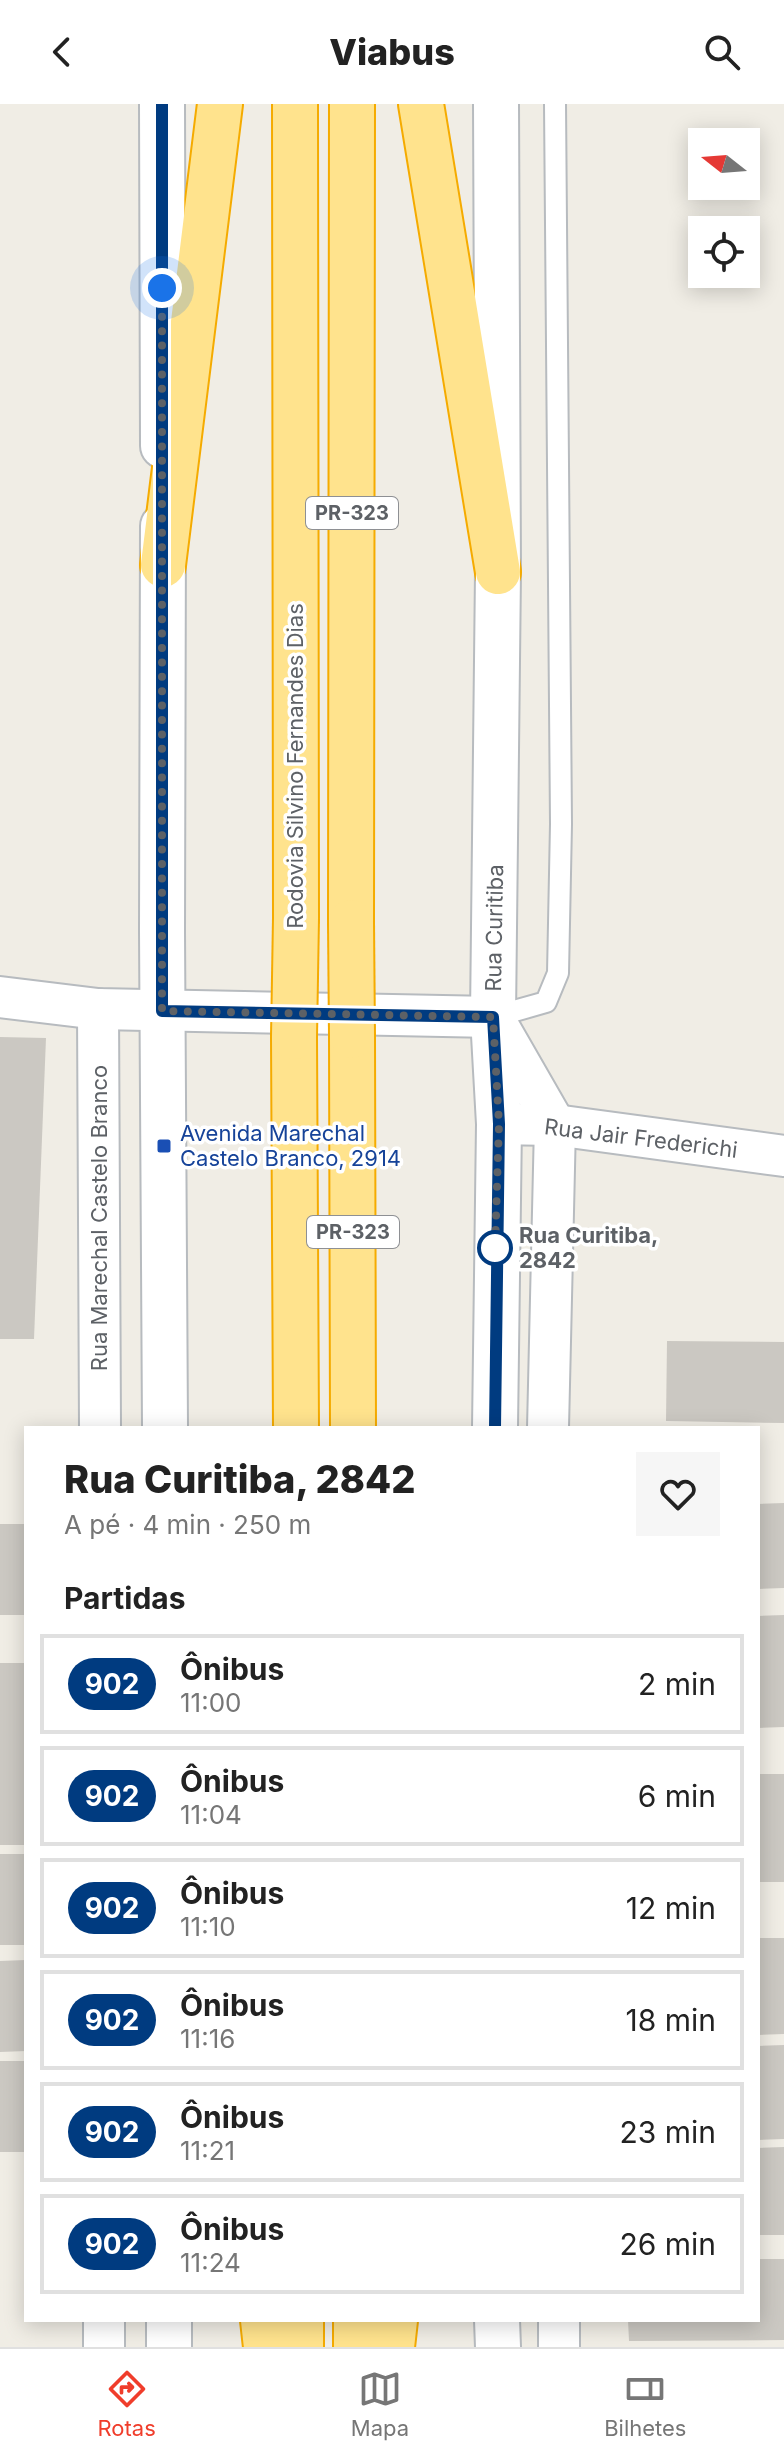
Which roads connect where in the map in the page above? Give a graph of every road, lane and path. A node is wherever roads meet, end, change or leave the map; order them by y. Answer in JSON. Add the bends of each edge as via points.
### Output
{"nodes":[{"id":1,"x":162,"y":104,"type":"edge"},
{"id":2,"x":220,"y":104,"type":"edge"},
{"id":3,"x":295,"y":104,"type":"edge"},
{"id":4,"x":352,"y":104,"type":"edge"},
{"id":5,"x":421,"y":104,"type":"edge"},
{"id":6,"x":496,"y":104,"type":"edge"},
{"id":7,"x":555,"y":104,"type":"edge"},
{"id":8,"x":163,"y":565,"type":"junction"},
{"id":9,"x":498,"y":572,"type":"junction"},
{"id":10,"x":0,"y":997,"type":"edge"},
{"id":11,"x":98,"y":1009,"type":"junction"},
{"id":12,"x":162,"y":1011,"type":"junction"},
{"id":13,"x":493,"y":1017,"type":"junction"},
{"id":14,"x":499,"y":1124,"type":"junction"},
{"id":15,"x":555,"y":1125,"type":"junction"},
{"id":16,"x":784,"y":1156,"type":"edge"},
{"id":17,"x":100,"y":1426,"type":"edge"},
{"id":18,"x":165,"y":1426,"type":"edge"},
{"id":19,"x":296,"y":1426,"type":"edge"},
{"id":20,"x":353,"y":1426,"type":"edge"},
{"id":21,"x":495,"y":1426,"type":"edge"},
{"id":22,"x":548,"y":1426,"type":"edge"},
{"id":23,"x":104,"y":2322,"type":"edge"},
{"id":24,"x":169,"y":2322,"type":"edge"},
{"id":25,"x":263,"y":2322,"type":"edge"},
{"id":26,"x":301,"y":2322,"type":"edge"},
{"id":27,"x":356,"y":2322,"type":"edge"},
{"id":28,"x":395,"y":2322,"type":"edge"},
{"id":29,"x":497,"y":2322,"type":"edge"},
{"id":30,"x":559,"y":2322,"type":"edge"},
{"id":31,"x":104,"y":2347,"type":"edge"},
{"id":32,"x":169,"y":2347,"type":"edge"},
{"id":33,"x":266,"y":2347,"type":"edge"},
{"id":34,"x":301,"y":2347,"type":"edge"},
{"id":35,"x":356,"y":2347,"type":"edge"},
{"id":36,"x":392,"y":2347,"type":"edge"},
{"id":37,"x":498,"y":2347,"type":"edge"},
{"id":38,"x":559,"y":2347,"type":"edge"}],
"edges":[{"from":1,"to":8,"type":"street"},
{"from":2,"to":8,"type":"highway"},
{"from":3,"to":19,"type":"highway","name":"Rodovia Silvino Fernandes Dias","number":"PR-323","bridge":true},
{"from":4,"to":20,"type":"highway","number":"PR-323","bridge":true},
{"from":5,"to":9,"type":"highway"},
{"from":6,"to":9,"type":"street","name":"Rua Curitiba"},
{"from":7,"to":13,"type":"lane","via":[[558,973],[546,1002]]},
{"from":8,"to":12,"type":"street"},
{"from":9,"to":13,"type":"street","name":"Rua Curitiba"},
{"from":10,"to":11,"type":"street"},
{"from":11,"to":12,"type":"street"},
{"from":11,"to":17,"type":"street","name":"Rua Marechal Castelo Branco"},
{"from":12,"to":13,"type":"street"},
{"from":12,"to":18,"type":"street"},
{"from":13,"to":14,"type":"street","name":"Rua Curitiba"},
{"from":13,"to":15,"type":"street"},
{"from":14,"to":15,"type":"street","name":"Rua Jair Frederichi"},
{"from":14,"to":21,"type":"street","name":"Rua Curitiba"},
{"from":15,"to":16,"type":"street","name":"Rua Jair Frederichi"},
{"from":15,"to":22,"type":"street"},
{"from":23,"to":31,"type":"street"},
{"from":24,"to":32,"type":"street"},
{"from":25,"to":33,"type":"highway"},
{"from":26,"to":34,"type":"highway"},
{"from":27,"to":35,"type":"highway"},
{"from":28,"to":36,"type":"highway"},
{"from":29,"to":37,"type":"street"},
{"from":30,"to":38,"type":"street"}]}
